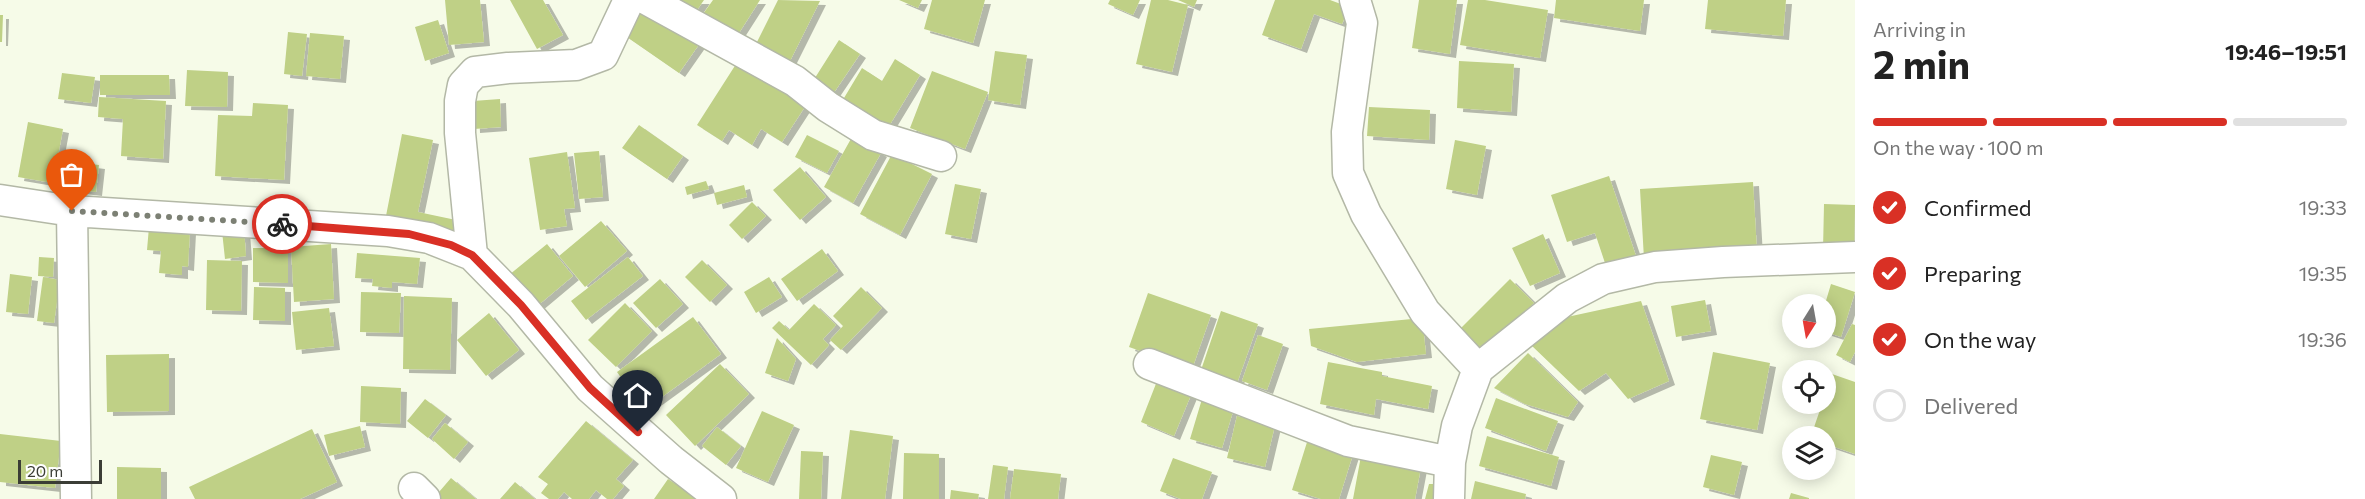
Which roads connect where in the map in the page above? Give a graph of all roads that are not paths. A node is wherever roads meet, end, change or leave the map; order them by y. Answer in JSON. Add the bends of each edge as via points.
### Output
{"nodes":[{"id":1,"x":629,"y":0,"type":"edge"},
{"id":2,"x":648,"y":0,"type":"edge"},
{"id":3,"x":1355,"y":0,"type":"edge"},
{"id":4,"x":941,"y":156,"type":"dead end"},
{"id":5,"x":0,"y":200,"type":"edge"},
{"id":6,"x":72,"y":211,"type":"junction"},
{"id":7,"x":472,"y":255,"type":"junction"},
{"id":8,"x":1855,"y":257,"type":"edge"},
{"id":9,"x":1149,"y":364,"type":"dead end"},
{"id":10,"x":1478,"y":369,"type":"junction"},
{"id":11,"x":1450,"y":462,"type":"junction"},
{"id":12,"x":716,"y":498,"type":"edge"},
{"id":13,"x":76,"y":499,"type":"edge"},
{"id":14,"x":1449,"y":499,"type":"edge"}],
"edges":[{"from":1,"to":7,"type":"street","via":[[603,55],[576,65],[476,72],[463,85],[460,133]]},
{"from":2,"to":4,"type":"street","via":[[795,81],[873,135]]},
{"from":3,"to":10,"type":"street","via":[[1362,24],[1347,132],[1348,173],[1366,214],[1425,312]]},
{"from":5,"to":6,"type":"street"},
{"from":6,"to":7,"type":"street","via":[[388,231],[429,238]]},
{"from":6,"to":13,"type":"street"},
{"from":7,"to":12,"type":"street","via":[[521,305],[590,388]]},
{"from":8,"to":10,"type":"street","via":[[1655,267],[1603,279],[1568,298]]},
{"from":9,"to":11,"type":"street","via":[[1348,441]]},
{"from":10,"to":11,"type":"street","via":[[1457,426]]},
{"from":11,"to":14,"type":"street"}]}
